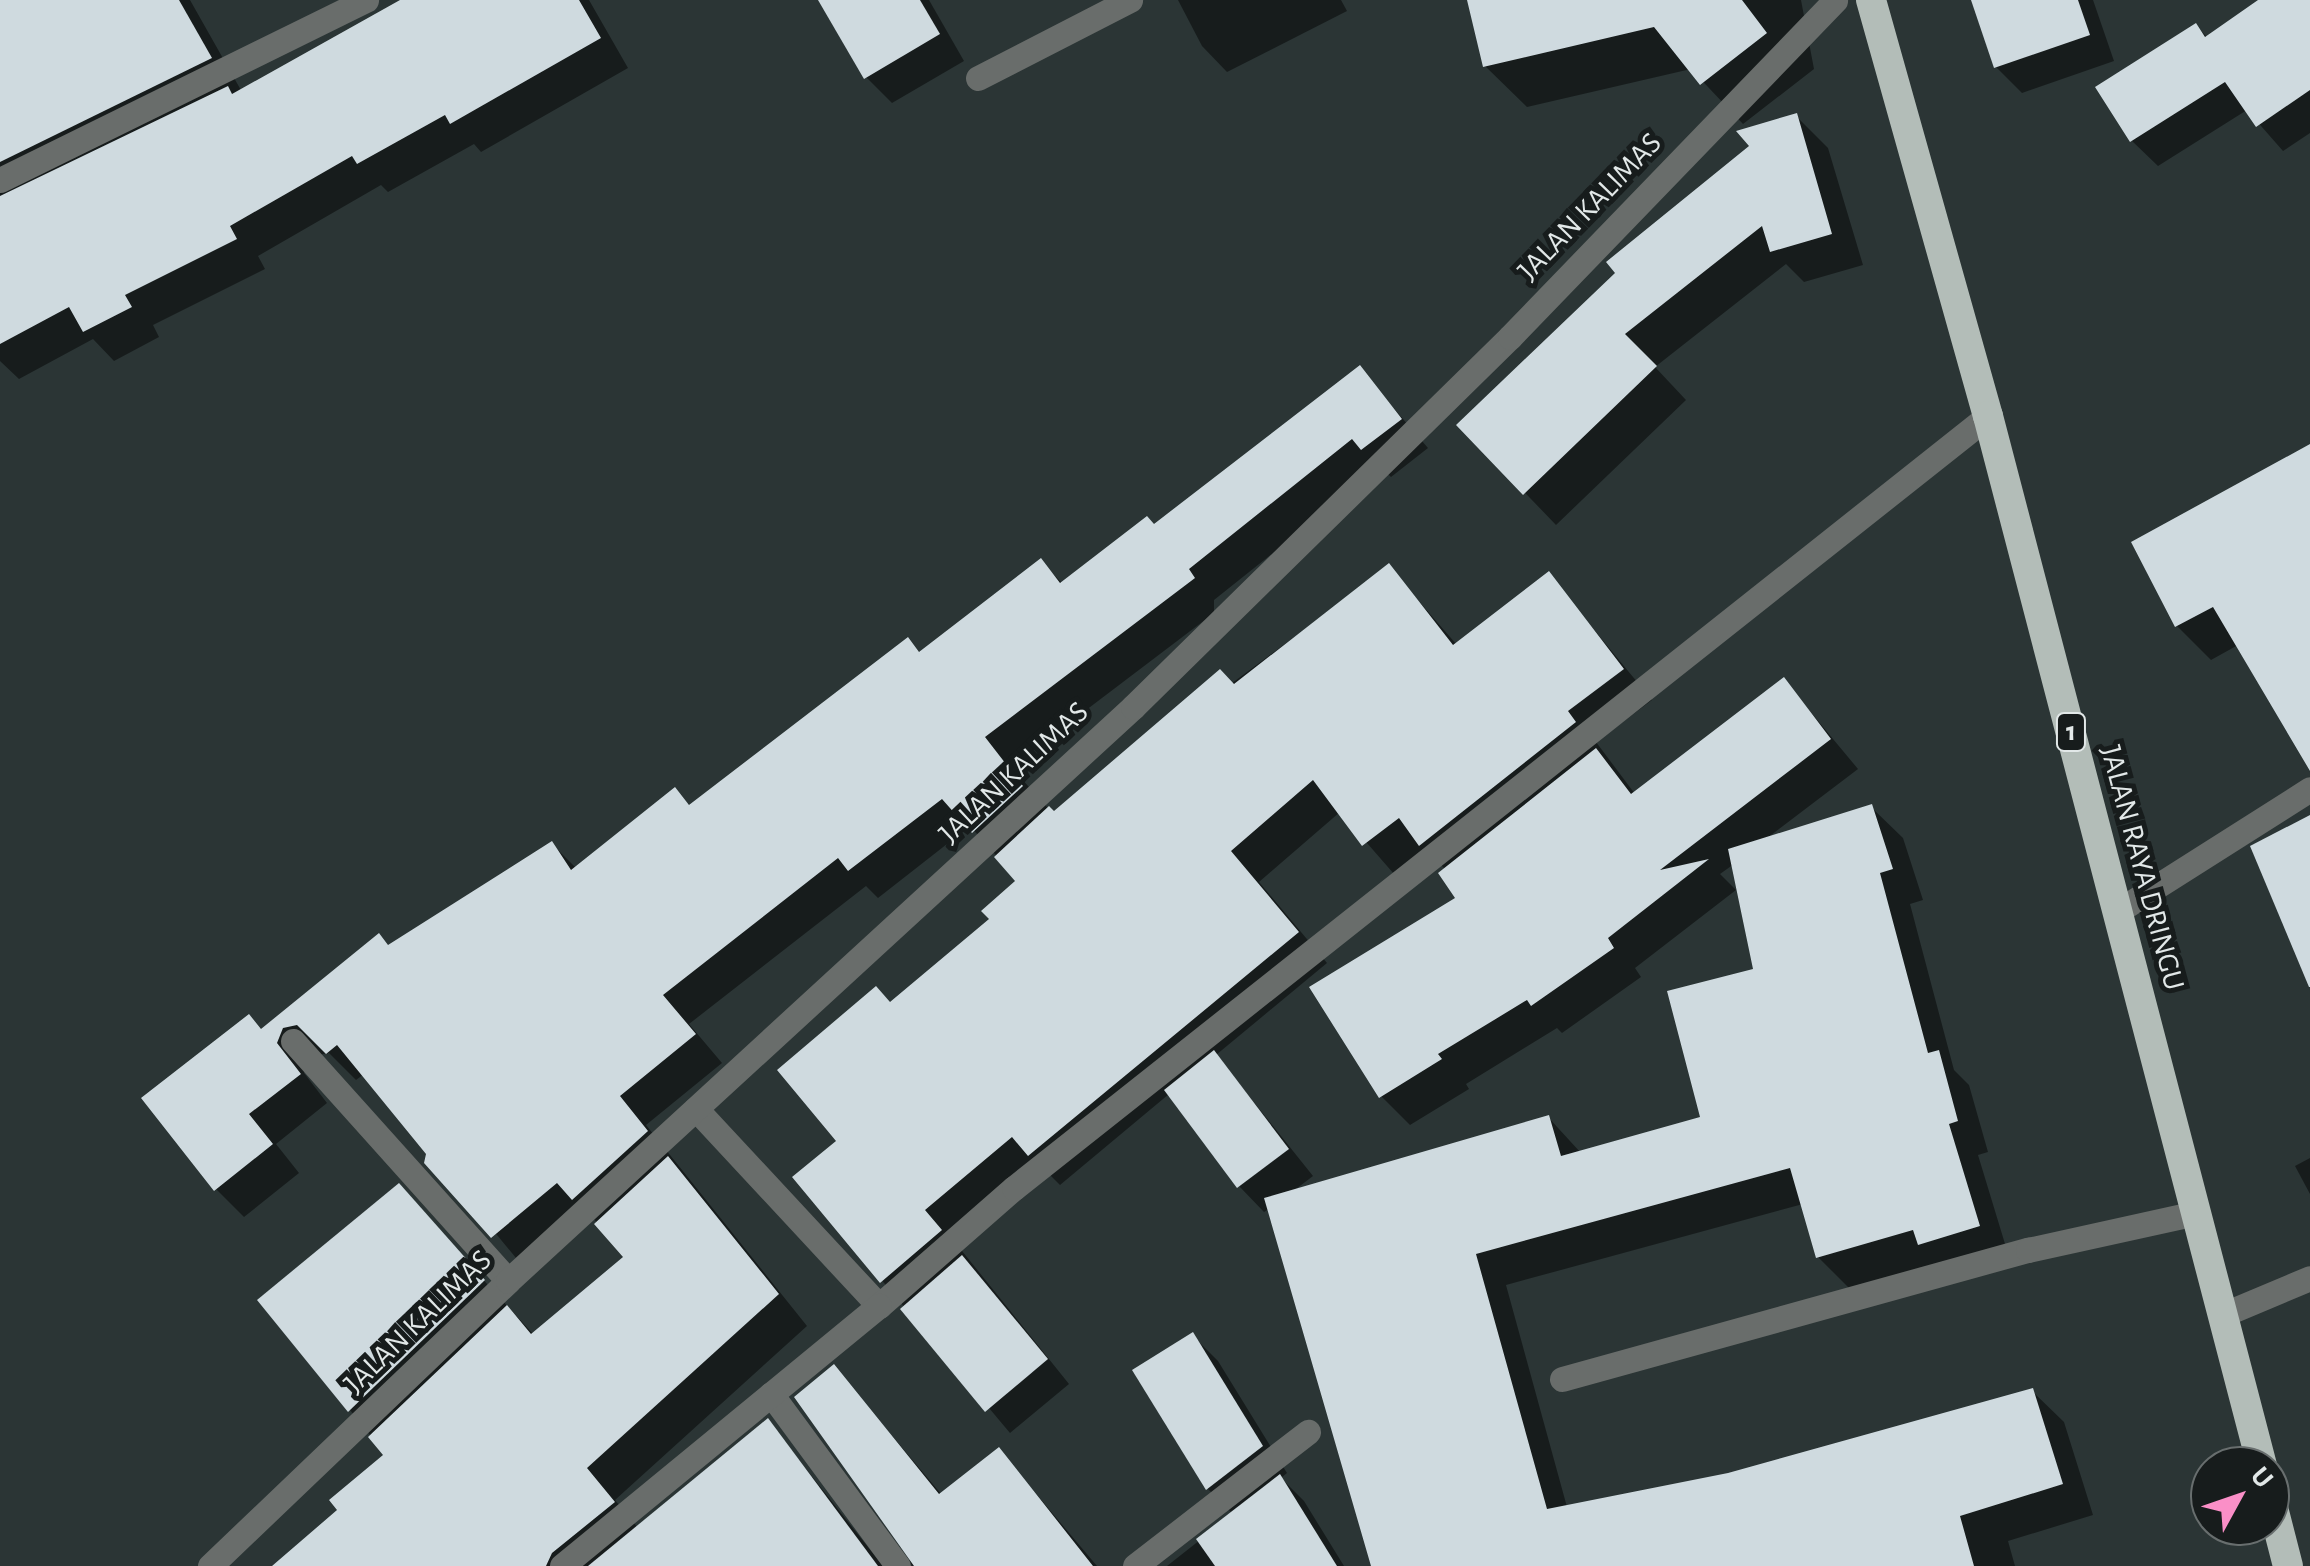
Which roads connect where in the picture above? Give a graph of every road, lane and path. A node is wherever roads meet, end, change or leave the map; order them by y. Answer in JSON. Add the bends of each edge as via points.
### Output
{"nodes":[{"id":1,"x":366,"y":0,"type":"edge"},
{"id":2,"x":1130,"y":0,"type":"edge"},
{"id":3,"x":1835,"y":0,"type":"edge"},
{"id":4,"x":1871,"y":0,"type":"edge"},
{"id":5,"x":978,"y":78,"type":"dead end"},
{"id":6,"x":0,"y":180,"type":"edge"},
{"id":7,"x":1988,"y":416,"type":"junction"},
{"id":8,"x":2310,"y":789,"type":"edge"},
{"id":9,"x":2118,"y":911,"type":"junction"},
{"id":10,"x":293,"y":1041,"type":"dead end"},
{"id":11,"x":696,"y":1109,"type":"junction"},
{"id":12,"x":2196,"y":1213,"type":"junction"},
{"id":13,"x":2310,"y":1278,"type":"edge"},
{"id":14,"x":508,"y":1281,"type":"junction"},
{"id":15,"x":879,"y":1306,"type":"junction"},
{"id":16,"x":2222,"y":1315,"type":"junction"},
{"id":17,"x":1562,"y":1379,"type":"dead end"},
{"id":18,"x":772,"y":1394,"type":"junction"},
{"id":19,"x":1308,"y":1432,"type":"dead end"},
{"id":20,"x":2257,"y":1446,"type":"edge"},
{"id":21,"x":210,"y":1566,"type":"edge"},
{"id":22,"x":562,"y":1566,"type":"edge"},
{"id":23,"x":898,"y":1566,"type":"edge"},
{"id":24,"x":1135,"y":1566,"type":"edge"}],
"edges":[{"from":1,"to":6,"type":"street"},
{"from":2,"to":5,"type":"street"},
{"from":3,"to":11,"type":"street","name":"JALAN KALIMAS","via":[[1510,337],[1161,680]]},
{"from":4,"to":7,"type":"highway","name":"JALAN RAYA DRINGU","number":"1"},
{"from":7,"to":9,"type":"highway","name":"JALAN RAYA DRINGU","number":"1"},
{"from":7,"to":15,"type":"street","via":[[1014,1188]]},
{"from":8,"to":9,"type":"street"},
{"from":9,"to":12,"type":"highway","name":"JALAN RAYA DRINGU","number":"1"},
{"from":10,"to":14,"type":"street"},
{"from":11,"to":14,"type":"street","name":"JALAN KALIMAS"},
{"from":11,"to":15,"type":"street"},
{"from":12,"to":16,"type":"highway","name":"JALAN RAYA DRINGU","number":"1"},
{"from":12,"to":17,"type":"street","via":[[2028,1250]]},
{"from":13,"to":16,"type":"street"},
{"from":14,"to":21,"type":"street","name":"JALAN KALIMAS"},
{"from":15,"to":18,"type":"street"},
{"from":16,"to":20,"type":"highway","name":"JALAN RAYA DRINGU","number":"1"},
{"from":18,"to":22,"type":"street"},
{"from":18,"to":23,"type":"street"},
{"from":19,"to":24,"type":"street"}]}
